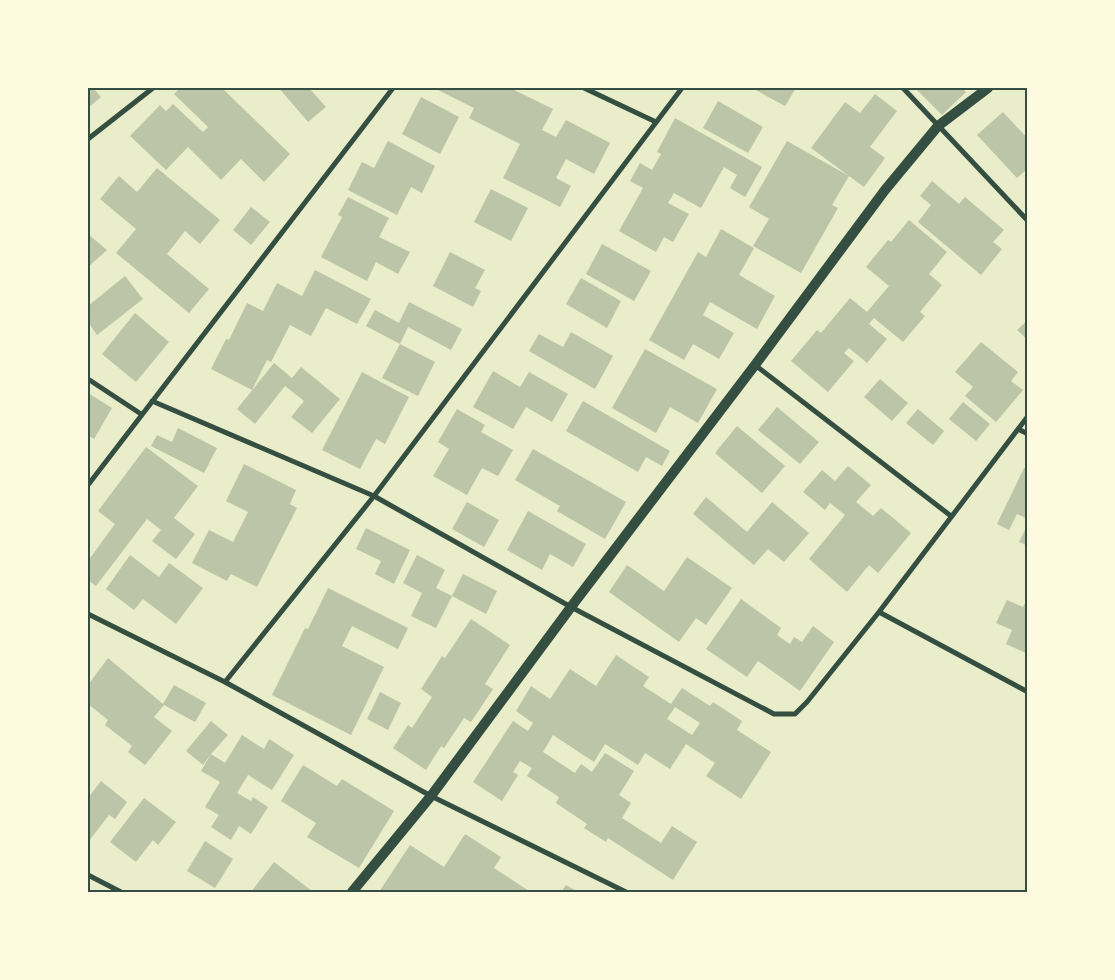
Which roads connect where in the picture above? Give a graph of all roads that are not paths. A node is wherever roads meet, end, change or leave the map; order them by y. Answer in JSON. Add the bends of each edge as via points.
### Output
{"nodes":[{"id":1,"x":153,"y":88,"type":"edge"},
{"id":2,"x":393,"y":88,"type":"edge"},
{"id":3,"x":584,"y":88,"type":"edge"},
{"id":4,"x":682,"y":88,"type":"edge"},
{"id":5,"x":904,"y":88,"type":"edge"},
{"id":6,"x":988,"y":88,"type":"edge"},
{"id":7,"x":656,"y":122,"type":"junction"},
{"id":8,"x":938,"y":126,"type":"junction"},
{"id":9,"x":88,"y":139,"type":"edge"},
{"id":10,"x":1028,"y":222,"type":"edge"},
{"id":11,"x":755,"y":365,"type":"junction"},
{"id":12,"x":88,"y":379,"type":"edge"},
{"id":13,"x":152,"y":401,"type":"junction"},
{"id":14,"x":142,"y":414,"type":"junction"},
{"id":15,"x":1028,"y":416,"type":"edge"},
{"id":16,"x":1018,"y":429,"type":"junction"},
{"id":17,"x":1028,"y":434,"type":"edge"},
{"id":18,"x":88,"y":485,"type":"edge"},
{"id":19,"x":374,"y":496,"type":"junction"},
{"id":20,"x":951,"y":516,"type":"junction"},
{"id":21,"x":571,"y":607,"type":"junction"},
{"id":22,"x":879,"y":612,"type":"junction"},
{"id":23,"x":88,"y":614,"type":"edge"},
{"id":24,"x":225,"y":682,"type":"junction"},
{"id":25,"x":1028,"y":692,"type":"edge"},
{"id":26,"x":431,"y":796,"type":"junction"},
{"id":27,"x":88,"y":875,"type":"edge"},
{"id":28,"x":121,"y":892,"type":"edge"},
{"id":29,"x":352,"y":892,"type":"edge"},
{"id":30,"x":626,"y":892,"type":"edge"}],
"edges":[{"from":1,"to":9,"type":"street"},
{"from":2,"to":13,"type":"street"},
{"from":3,"to":7,"type":"street"},
{"from":4,"to":7,"type":"street"},
{"from":5,"to":8,"type":"street"},
{"from":6,"to":8,"type":"main road"},
{"from":7,"to":19,"type":"street"},
{"from":8,"to":10,"type":"street"},
{"from":8,"to":11,"type":"main road","via":[[885,190]]},
{"from":11,"to":20,"type":"street"},
{"from":11,"to":21,"type":"main road"},
{"from":12,"to":14,"type":"street"},
{"from":13,"to":14,"type":"street"},
{"from":13,"to":19,"type":"street"},
{"from":14,"to":18,"type":"street"},
{"from":15,"to":16,"type":"street"},
{"from":16,"to":17,"type":"street"},
{"from":16,"to":20,"type":"street"},
{"from":19,"to":21,"type":"street"},
{"from":19,"to":24,"type":"street"},
{"from":20,"to":22,"type":"street"},
{"from":21,"to":22,"type":"street","via":[[774,714],[795,714]]},
{"from":21,"to":26,"type":"main road"},
{"from":22,"to":25,"type":"street"},
{"from":23,"to":24,"type":"street"},
{"from":24,"to":26,"type":"street"},
{"from":26,"to":29,"type":"main road"},
{"from":26,"to":30,"type":"street"},
{"from":27,"to":28,"type":"street"}]}
